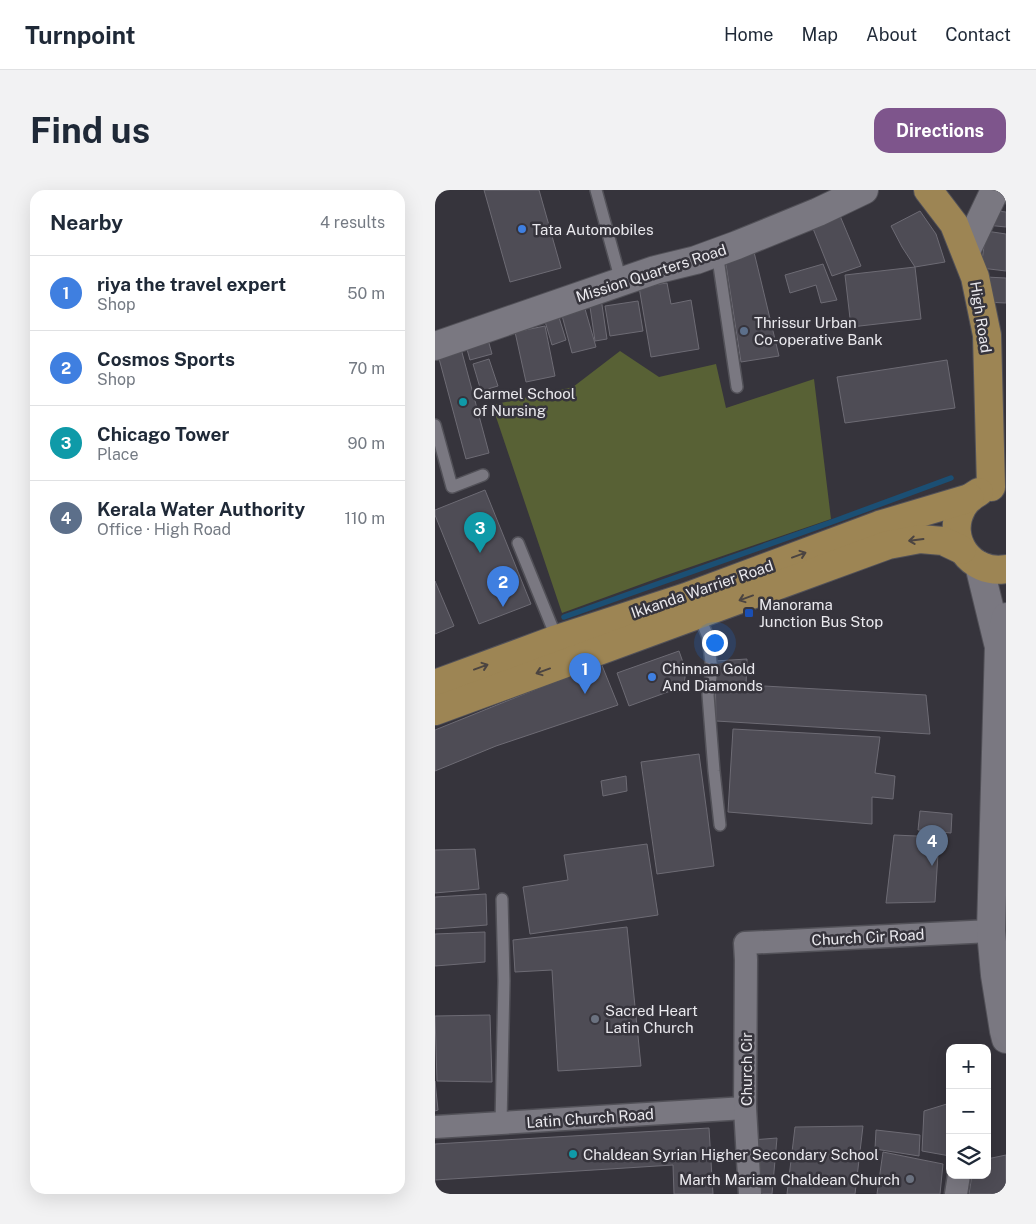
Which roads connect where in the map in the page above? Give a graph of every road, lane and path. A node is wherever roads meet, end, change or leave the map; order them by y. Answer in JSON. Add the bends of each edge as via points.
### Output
{"nodes":[{"id":1,"x":596,"y":190,"type":"edge"},
{"id":2,"x":863,"y":190,"type":"edge"},
{"id":3,"x":928,"y":190,"type":"edge"},
{"id":4,"x":995,"y":190,"type":"edge"},
{"id":5,"x":966,"y":251,"type":"junction"},
{"id":6,"x":717,"y":252,"type":"junction"},
{"id":7,"x":621,"y":281,"type":"junction"},
{"id":8,"x":435,"y":346,"type":"edge"},
{"id":9,"x":737,"y":387,"type":"dead end"},
{"id":10,"x":435,"y":425,"type":"edge"},
{"id":11,"x":483,"y":475,"type":"dead end"},
{"id":12,"x":989,"y":491,"type":"edge"},
{"id":13,"x":518,"y":543,"type":"dead end"},
{"id":14,"x":971,"y":558,"type":"junction"},
{"id":15,"x":1006,"y":569,"type":"edge"},
{"id":16,"x":699,"y":615,"type":"junction"},
{"id":17,"x":1006,"y":617,"type":"edge"},
{"id":18,"x":557,"y":639,"type":"junction"},
{"id":19,"x":999,"y":645,"type":"junction"},
{"id":20,"x":435,"y":684,"type":"edge"},
{"id":21,"x":435,"y":711,"type":"edge"},
{"id":22,"x":720,"y":825,"type":"dead end"},
{"id":23,"x":502,"y":899,"type":"dead end"},
{"id":24,"x":991,"y":931,"type":"junction"},
{"id":25,"x":745,"y":943,"type":"joint"},
{"id":26,"x":1006,"y":1039,"type":"edge"},
{"id":27,"x":745,"y":1108,"type":"junction"},
{"id":28,"x":501,"y":1124,"type":"junction"},
{"id":29,"x":435,"y":1127,"type":"edge"},
{"id":30,"x":958,"y":1179,"type":"edge"},
{"id":31,"x":749,"y":1194,"type":"edge"},
{"id":32,"x":956,"y":1194,"type":"edge"}],
"edges":[{"from":1,"to":7,"type":"lane"},
{"from":2,"to":6,"type":"street","name":"Mission Quarters Road","via":[[818,212]]},
{"from":3,"to":5,"type":"main road","name":"High Road","via":[[954,224]]},
{"from":4,"to":5,"type":"street"},
{"from":5,"to":12,"type":"main road","name":"High Road","via":[[987,335]]},
{"from":6,"to":7,"type":"street","name":"Mission Quarters Road"},
{"from":6,"to":9,"type":"lane"},
{"from":7,"to":8,"type":"street","name":"Mission Quarters Road"},
{"from":10,"to":11,"type":"lane","via":[[452,488]]},
{"from":12,"to":14,"type":"main road","via":[[963,506],[958,517],[958,539]]},
{"from":18,"to":12,"type":"main road","name":"Ikkanda Warrier Road","one_way":true,"via":[[686,597],[879,525]]},
{"from":13,"to":18,"type":"lane"},
{"from":14,"to":15,"type":"main road","name":"Ikkanda Warrier Road","via":[[990,569]]},
{"from":14,"to":16,"type":"main road","name":"Ikkanda Warrier Road","one_way":true,"via":[[943,541],[920,539],[888,545]]},
{"from":14,"to":19,"type":"street"},
{"from":16,"to":21,"type":"main road","name":"Ikkanda Warrier Road","one_way":true},
{"from":16,"to":22,"type":"lane","via":[[708,637],[712,671],[708,695]]},
{"from":17,"to":19,"type":"street"},
{"from":20,"to":18,"type":"main road","name":"Ikkanda Warrier Road","one_way":true},
{"from":19,"to":24,"type":"street"},
{"from":23,"to":28,"type":"lane"},
{"from":24,"to":25,"type":"street","name":"Church Cir Road"},
{"from":24,"to":26,"type":"street"},
{"from":25,"to":27,"type":"street","name":"Church Cir"},
{"from":27,"to":28,"type":"street","name":"Latin Church Road"},
{"from":27,"to":31,"type":"street","name":"Church Cir"},
{"from":28,"to":29,"type":"street","name":"Latin Church Road"},
{"from":30,"to":32,"type":"street"}]}
